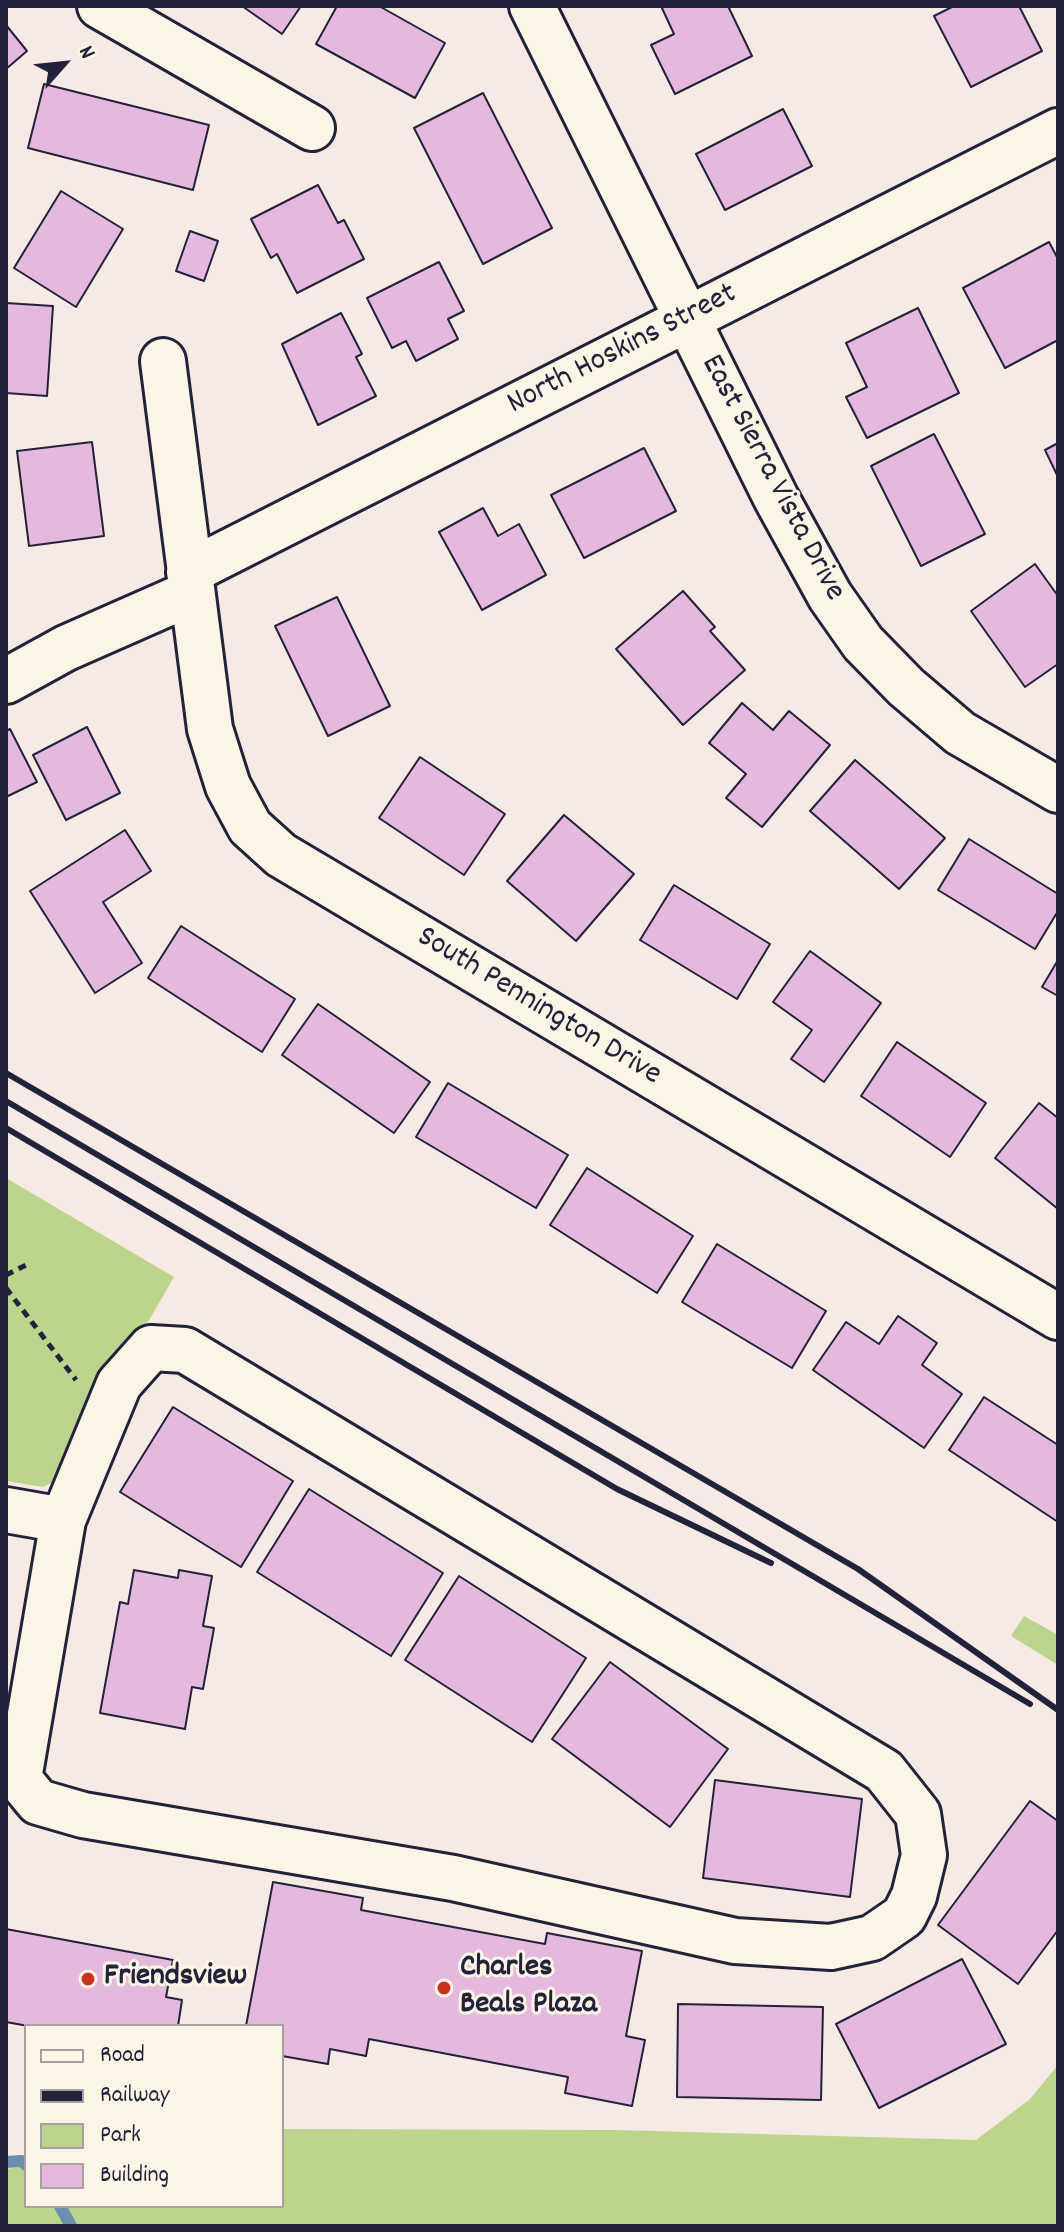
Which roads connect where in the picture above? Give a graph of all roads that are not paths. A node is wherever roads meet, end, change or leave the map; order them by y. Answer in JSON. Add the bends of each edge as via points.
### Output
{"nodes":[{"id":1,"x":100,"y":6,"type":"edge"},
{"id":2,"x":532,"y":6,"type":"edge"},
{"id":3,"x":312,"y":128,"type":"dead end"},
{"id":4,"x":1058,"y":131,"type":"edge"},
{"id":5,"x":688,"y":318,"type":"junction"},
{"id":6,"x":163,"y":361,"type":"dead end"},
{"id":7,"x":190,"y":583,"type":"junction"},
{"id":8,"x":6,"y":681,"type":"edge"},
{"id":9,"x":1058,"y":790,"type":"edge"},
{"id":10,"x":1058,"y":1317,"type":"edge"},
{"id":11,"x":6,"y":1510,"type":"edge"},
{"id":12,"x":63,"y":1520,"type":"junction"}],
"edges":[{"from":1,"to":3,"type":"street"},
{"from":2,"to":5,"type":"street","name":"East Sierra Vista Drive"},
{"from":4,"to":5,"type":"street","name":"North Hoskins Street"},
{"from":5,"to":7,"type":"street","name":"North Hoskins Street"},
{"from":5,"to":9,"type":"street","name":"East Sierra Vista Drive","via":[[776,498],[830,596],[863,643],[960,733]]},
{"from":6,"to":7,"type":"street","name":"South Pennington Drive"},
{"from":7,"to":8,"type":"street","name":"North Hoskins Street"},
{"from":7,"to":10,"type":"street","name":"South Pennington Drive","via":[[210,729],[228,786],[250,827],[281,855]]},
{"from":11,"to":12,"type":"street"},
{"from":12,"to":12,"type":"street","via":[[19,1779],[38,1802],[83,1815],[453,1878],[735,1941],[831,1947],[872,1938],[904,1916],[914,1896],[924,1855],[918,1814],[884,1771],[185,1350],[151,1348],[119,1384]]}]}
